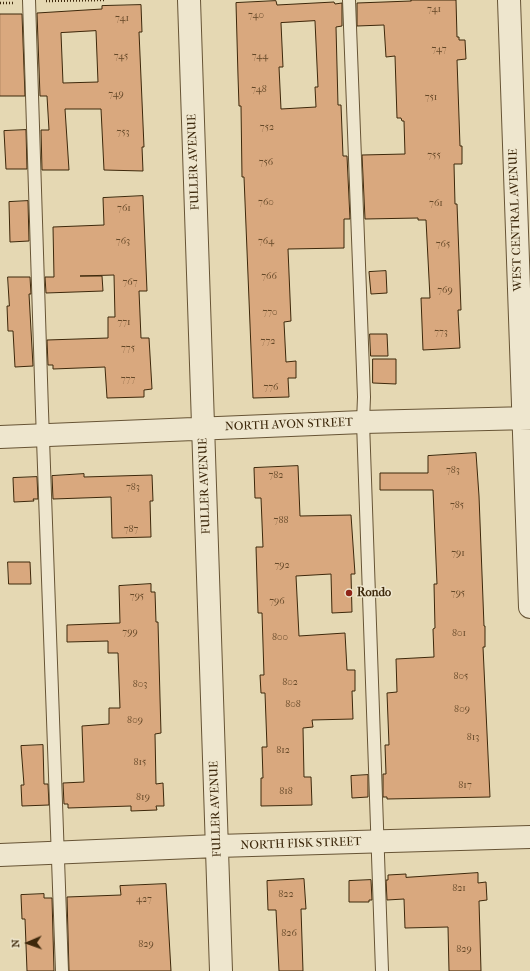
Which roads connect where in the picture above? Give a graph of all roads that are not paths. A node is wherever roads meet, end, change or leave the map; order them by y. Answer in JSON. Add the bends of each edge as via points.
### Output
{"nodes":[{"id":1,"x":189,"y":0,"type":"edge"},
{"id":2,"x":350,"y":0,"type":"edge"},
{"id":3,"x":509,"y":0,"type":"edge"},
{"id":4,"x":29,"y":1,"type":"edge"},
{"id":5,"x":527,"y":418,"type":"edge"},
{"id":6,"x":363,"y":422,"type":"junction"},
{"id":7,"x":203,"y":428,"type":"junction"},
{"id":8,"x":43,"y":434,"type":"junction"},
{"id":9,"x":0,"y":437,"type":"edge"},
{"id":10,"x":530,"y":607,"type":"edge"},
{"id":11,"x":530,"y":837,"type":"edge"},
{"id":12,"x":378,"y":841,"type":"junction"},
{"id":13,"x":217,"y":846,"type":"junction"},
{"id":14,"x":58,"y":853,"type":"junction"},
{"id":15,"x":0,"y":855,"type":"edge"},
{"id":16,"x":62,"y":971,"type":"edge"},
{"id":17,"x":221,"y":971,"type":"edge"},
{"id":18,"x":382,"y":971,"type":"edge"}],
"edges":[{"from":1,"to":7,"type":"street","name":"FULLER AVENUE"},
{"from":2,"to":6,"type":"lane"},
{"from":3,"to":5,"type":"street","name":"WEST CENTRAL AVENUE"},
{"from":4,"to":8,"type":"lane"},
{"from":5,"to":6,"type":"street","name":"NORTH AVON STREET"},
{"from":5,"to":10,"type":"street","name":"WEST CENTRAL AVENUE"},
{"from":6,"to":7,"type":"street","name":"NORTH AVON STREET"},
{"from":6,"to":12,"type":"lane"},
{"from":7,"to":8,"type":"street","name":"NORTH AVON STREET"},
{"from":7,"to":13,"type":"street","name":"FULLER AVENUE"},
{"from":8,"to":9,"type":"street","name":"NORTH AVON STREET"},
{"from":8,"to":14,"type":"lane"},
{"from":11,"to":12,"type":"street","name":"NORTH FISK STREET"},
{"from":12,"to":13,"type":"street","name":"NORTH FISK STREET"},
{"from":12,"to":18,"type":"lane"},
{"from":13,"to":14,"type":"street","name":"NORTH FISK STREET"},
{"from":13,"to":17,"type":"street","name":"FULLER AVENUE"},
{"from":14,"to":15,"type":"street","name":"NORTH FISK STREET"},
{"from":14,"to":16,"type":"lane"}]}
